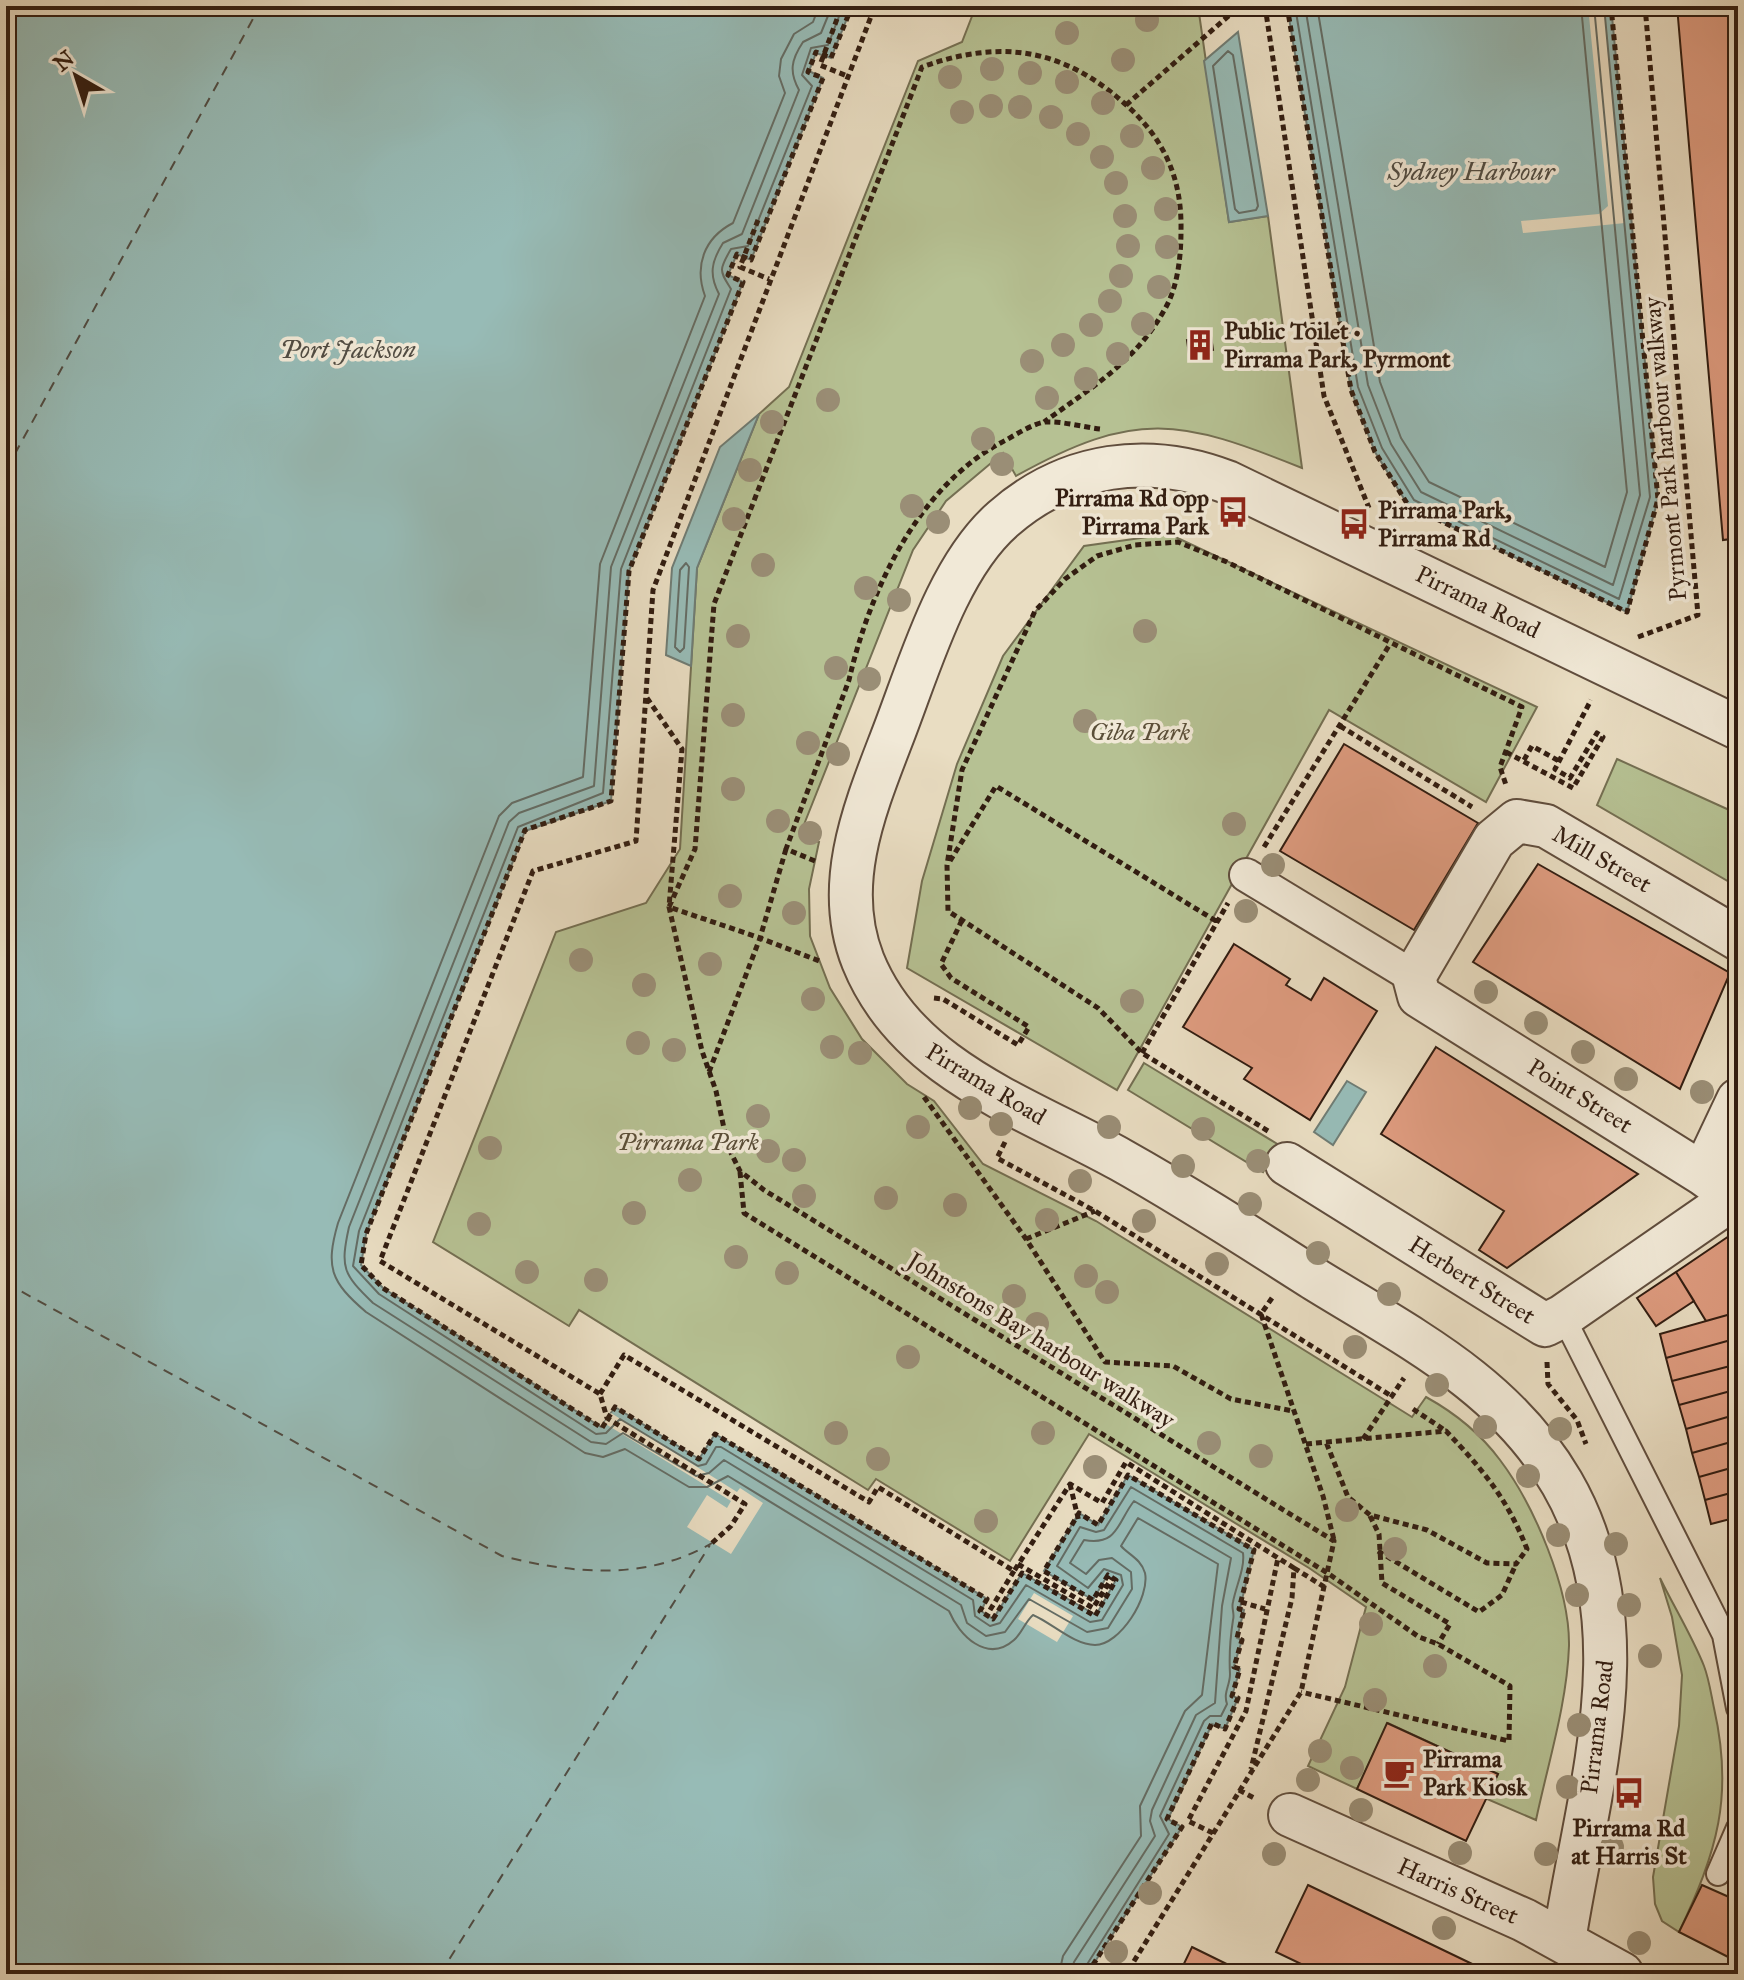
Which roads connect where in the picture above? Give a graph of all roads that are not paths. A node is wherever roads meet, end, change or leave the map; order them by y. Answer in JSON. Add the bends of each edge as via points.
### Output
{"nodes":[{"id":1,"x":1738,"y":728,"type":"edge"},
{"id":2,"x":1246,"y":875,"type":"road end"},
{"id":3,"x":1738,"y":939,"type":"edge"},
{"id":4,"x":1417,"y":986,"type":"junction"},
{"id":5,"x":1738,"y":1100,"type":"edge"},
{"id":6,"x":1287,"y":1164,"type":"road end"},
{"id":7,"x":1725,"y":1190,"type":"edge"},
{"id":8,"x":1563,"y":1316,"type":"junction"},
{"id":9,"x":1731,"y":1633,"type":"edge"},
{"id":10,"x":1738,"y":1708,"type":"edge"},
{"id":11,"x":1290,"y":1815,"type":"dead end"},
{"id":12,"x":1738,"y":1828,"type":"edge"},
{"id":13,"x":1718,"y":1874,"type":"dead end"},
{"id":14,"x":1564,"y":1941,"type":"junction"},
{"id":15,"x":1622,"y":1974,"type":"edge"}],
"edges":[{"from":1,"to":14,"type":"street","name":"Pirrama Road","via":[[1227,482],[1178,466],[1129,464],[1074,477],[1028,500],[986,536],[951,592],[858,833],[851,911],[862,958],[896,1020],[943,1064],[1125,1163],[1478,1383],[1524,1429],[1565,1489],[1597,1570],[1606,1627],[1606,1689]]},
{"from":2,"to":4,"type":"street","name":"Point Street"},
{"from":3,"to":4,"type":"street","name":"Mill Street","via":[[1546,826],[1512,825],[1494,840]]},
{"from":4,"to":7,"type":"street","name":"Point Street"},
{"from":5,"to":7,"type":"street"},
{"from":6,"to":8,"type":"street","name":"Herbert Street","via":[[1545,1325]]},
{"from":7,"to":8,"type":"street","name":"Herbert Street"},
{"from":8,"to":9,"type":"lane"},
{"from":9,"to":10,"type":"lane"},
{"from":11,"to":14,"type":"street","name":"Harris Street"},
{"from":12,"to":13,"type":"lane"},
{"from":14,"to":15,"type":"street","name":"Harris Street"}]}
